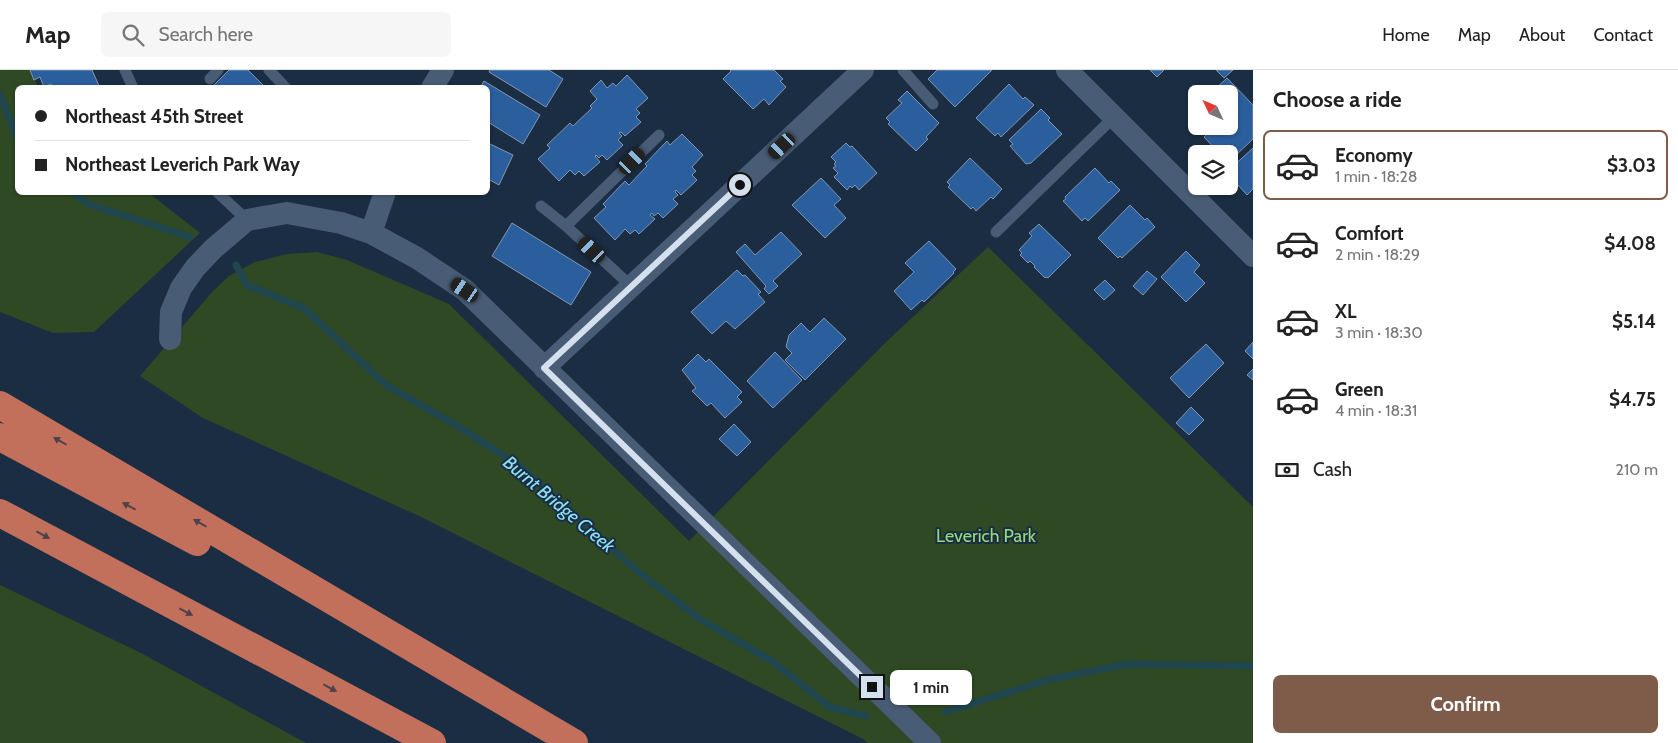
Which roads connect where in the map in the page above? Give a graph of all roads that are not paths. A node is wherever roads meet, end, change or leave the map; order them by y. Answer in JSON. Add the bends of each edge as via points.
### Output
{"nodes":[{"id":1,"x":126,"y":70,"type":"edge"},
{"id":2,"x":269,"y":70,"type":"edge"},
{"id":3,"x":443,"y":70,"type":"edge"},
{"id":4,"x":863,"y":70,"type":"edge"},
{"id":5,"x":903,"y":70,"type":"edge"},
{"id":6,"x":1067,"y":70,"type":"edge"},
{"id":7,"x":131,"y":85,"type":"edge"},
{"id":8,"x":283,"y":85,"type":"edge"},
{"id":9,"x":434,"y":85,"type":"edge"},
{"id":10,"x":933,"y":104,"type":"dead end"},
{"id":11,"x":1114,"y":117,"type":"junction"},
{"id":12,"x":659,"y":135,"type":"dead end"},
{"id":13,"x":220,"y":195,"type":"edge"},
{"id":14,"x":384,"y":195,"type":"edge"},
{"id":15,"x":541,"y":206,"type":"dead end"},
{"id":16,"x":247,"y":220,"type":"junction"},
{"id":17,"x":566,"y":226,"type":"junction"},
{"id":18,"x":996,"y":232,"type":"dead end"},
{"id":19,"x":371,"y":233,"type":"junction"},
{"id":20,"x":1253,"y":256,"type":"edge"},
{"id":21,"x":631,"y":286,"type":"junction"},
{"id":22,"x":170,"y":339,"type":"dead end"},
{"id":23,"x":544,"y":368,"type":"junction"},
{"id":24,"x":0,"y":405,"type":"edge"},
{"id":25,"x":0,"y":437,"type":"edge"},
{"id":26,"x":0,"y":512,"type":"edge"},
{"id":27,"x":432,"y":743,"type":"edge"},
{"id":28,"x":574,"y":743,"type":"edge"},
{"id":29,"x":930,"y":743,"type":"edge"}],
"edges":[{"from":1,"to":7,"type":"lane"},
{"from":2,"to":8,"type":"lane"},
{"from":3,"to":9,"type":"street"},
{"from":4,"to":21,"type":"street"},
{"from":5,"to":10,"type":"lane"},
{"from":6,"to":11,"type":"street"},
{"from":11,"to":18,"type":"lane"},
{"from":11,"to":20,"type":"street"},
{"from":12,"to":17,"type":"lane"},
{"from":13,"to":16,"type":"lane"},
{"from":14,"to":19,"type":"street"},
{"from":15,"to":17,"type":"lane"},
{"from":16,"to":19,"type":"street","via":[[287,213]]},
{"from":16,"to":22,"type":"street","via":[[213,248],[181,288],[172,312]]},
{"from":17,"to":21,"type":"lane"},
{"from":19,"to":23,"type":"street","via":[[465,290]]},
{"from":21,"to":23,"type":"street"},
{"from":23,"to":29,"type":"street"},
{"from":28,"to":24,"type":"highway","one_way":true},
{"from":28,"to":25,"type":"highway","one_way":true},
{"from":26,"to":27,"type":"highway","one_way":true}]}
